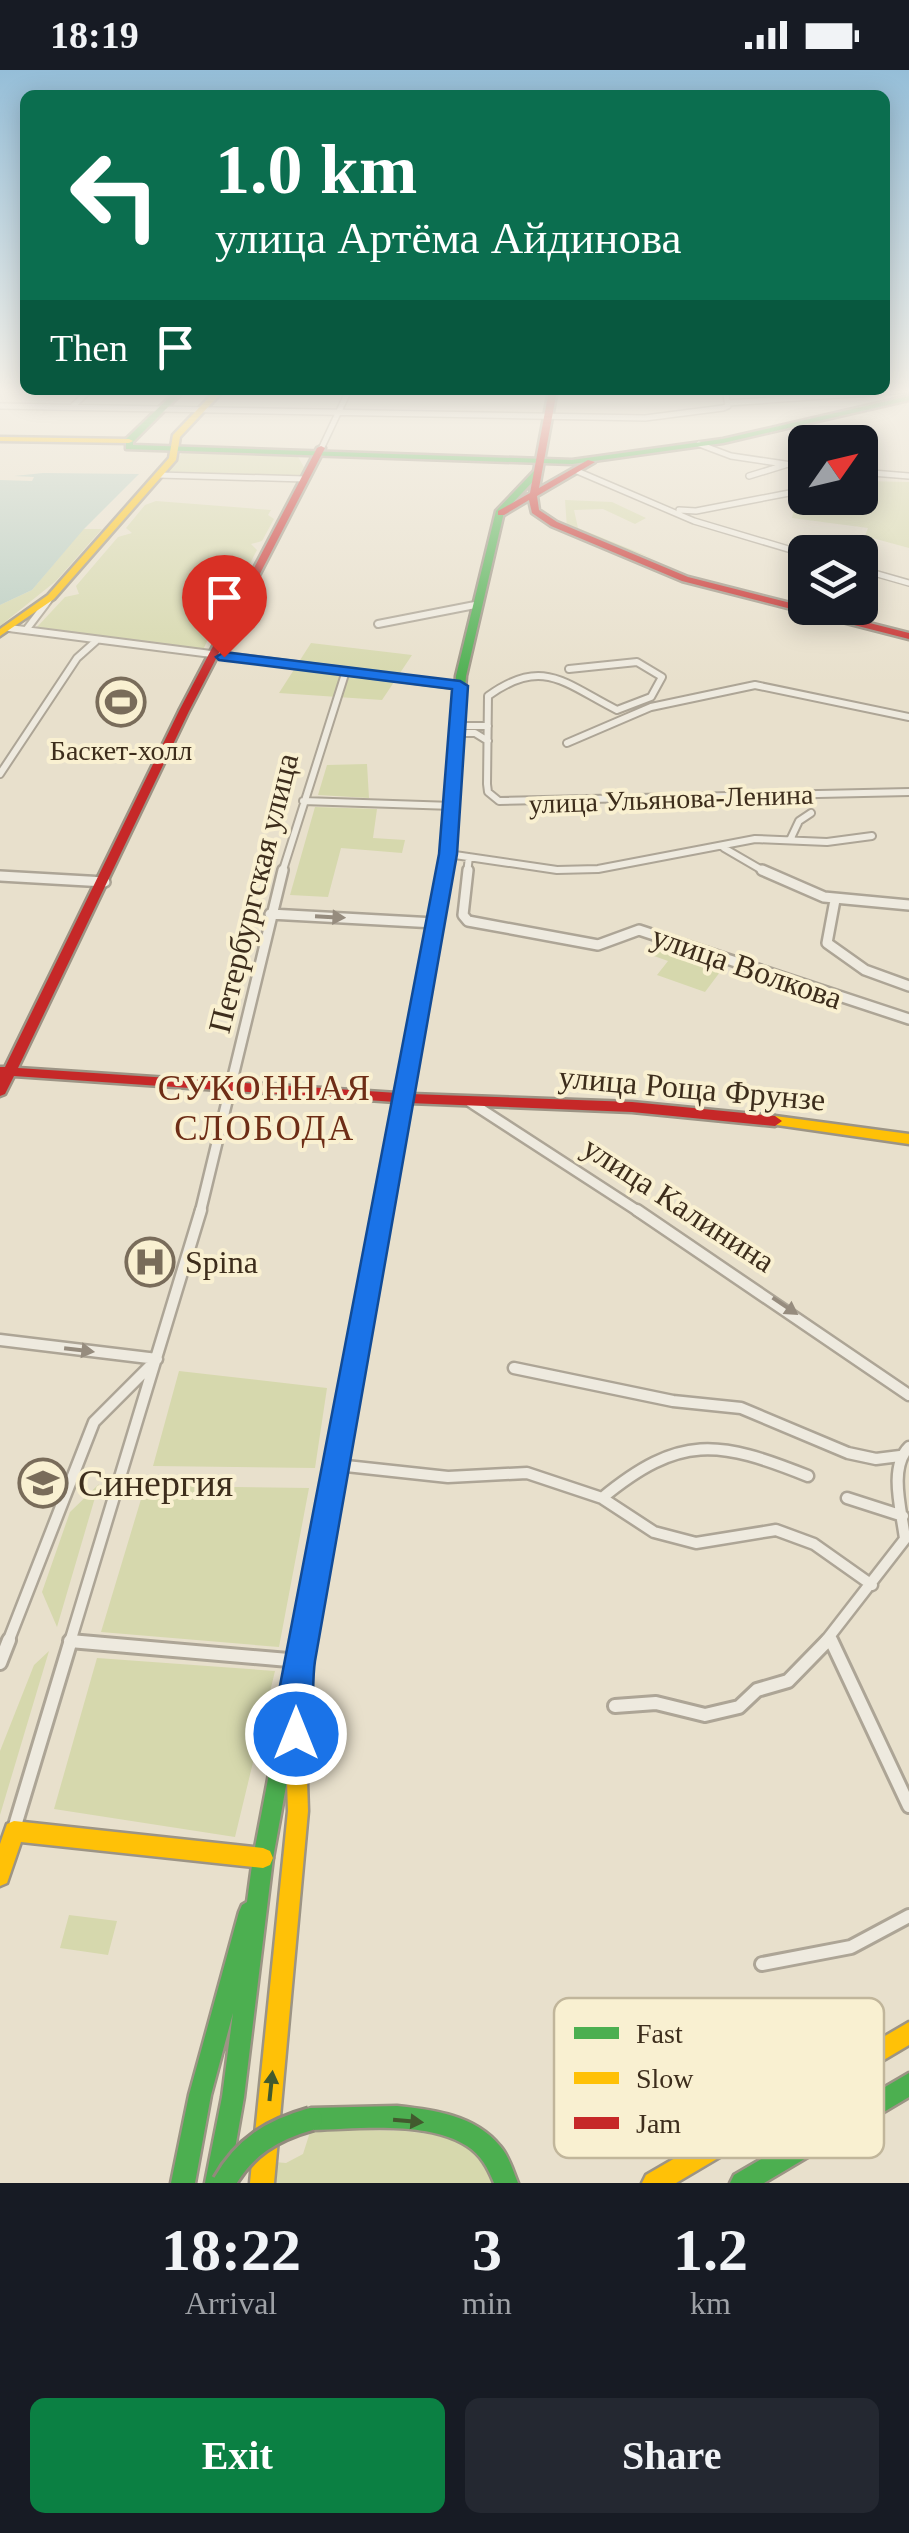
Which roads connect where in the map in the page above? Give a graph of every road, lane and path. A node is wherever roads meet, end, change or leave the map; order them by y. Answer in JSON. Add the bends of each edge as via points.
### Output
{"nodes":[{"id":1,"x":137,"y":488,"type":"edge"},
{"id":2,"x":147,"y":488,"type":"edge"},
{"id":3,"x":300,"y":488,"type":"edge"},
{"id":4,"x":521,"y":488,"type":"edge"},
{"id":5,"x":536,"y":488,"type":"edge"},
{"id":6,"x":555,"y":488,"type":"edge"},
{"id":7,"x":619,"y":488,"type":"edge"},
{"id":8,"x":788,"y":493,"type":"edge"},
{"id":9,"x":534,"y":504,"type":"junction"},
{"id":10,"x":667,"y":507,"type":"junction"},
{"id":11,"x":501,"y":514,"type":"junction"},
{"id":12,"x":788,"y":549,"type":"edge"},
{"id":13,"x":878,"y":574,"type":"edge"},
{"id":14,"x":909,"y":582,"type":"edge"},
{"id":15,"x":51,"y":596,"type":"junction"},
{"id":16,"x":475,"y":604,"type":"junction"},
{"id":17,"x":378,"y":624,"type":"dead end"},
{"id":18,"x":3,"y":630,"type":"edge"},
{"id":19,"x":26,"y":630,"type":"junction"},
{"id":20,"x":909,"y":636,"type":"edge"},
{"id":21,"x":96,"y":640,"type":"junction"},
{"id":22,"x":212,"y":656,"type":"junction"},
{"id":23,"x":569,"y":670,"type":"dead end"},
{"id":24,"x":345,"y":674,"type":"junction"},
{"id":25,"x":460,"y":686,"type":"junction"},
{"id":26,"x":909,"y":717,"type":"edge"},
{"id":27,"x":488,"y":726,"type":"junction"},
{"id":28,"x":457,"y":730,"type":"junction"},
{"id":29,"x":488,"y":741,"type":"junction"},
{"id":30,"x":566,"y":743,"type":"dead end"},
{"id":31,"x":0,"y":774,"type":"edge"},
{"id":32,"x":909,"y":792,"type":"edge"},
{"id":33,"x":303,"y":800,"type":"junction"},
{"id":34,"x":452,"y":806,"type":"junction"},
{"id":35,"x":811,"y":813,"type":"dead end"},
{"id":36,"x":872,"y":836,"type":"dead end"},
{"id":37,"x":790,"y":840,"type":"junction"},
{"id":38,"x":724,"y":848,"type":"junction"},
{"id":39,"x":448,"y":854,"type":"junction"},
{"id":40,"x":470,"y":857,"type":"junction"},
{"id":41,"x":0,"y":876,"type":"edge"},
{"id":42,"x":105,"y":882,"type":"junction"},
{"id":43,"x":836,"y":900,"type":"junction"},
{"id":44,"x":909,"y":905,"type":"edge"},
{"id":45,"x":270,"y":914,"type":"junction"},
{"id":46,"x":436,"y":923,"type":"junction"},
{"id":47,"x":909,"y":986,"type":"edge"},
{"id":48,"x":909,"y":1019,"type":"edge"},
{"id":49,"x":4,"y":1071,"type":"edge"},
{"id":50,"x":236,"y":1085,"type":"junction"},
{"id":51,"x":0,"y":1091,"type":"edge"},
{"id":52,"x":403,"y":1098,"type":"junction"},
{"id":53,"x":470,"y":1102,"type":"junction"},
{"id":54,"x":909,"y":1139,"type":"edge"},
{"id":55,"x":0,"y":1340,"type":"edge"},
{"id":56,"x":157,"y":1359,"type":"junction"},
{"id":57,"x":514,"y":1368,"type":"dead end"},
{"id":58,"x":909,"y":1395,"type":"edge"},
{"id":59,"x":904,"y":1451,"type":"edge"},
{"id":60,"x":336,"y":1465,"type":"junction"},
{"id":61,"x":808,"y":1476,"type":"dead end"},
{"id":62,"x":602,"y":1498,"type":"junction"},
{"id":63,"x":847,"y":1498,"type":"dead end"},
{"id":64,"x":904,"y":1516,"type":"junction"},
{"id":65,"x":872,"y":1585,"type":"junction"},
{"id":66,"x":830,"y":1637,"type":"junction"},
{"id":67,"x":70,"y":1642,"type":"junction"},
{"id":68,"x":300,"y":1661,"type":"junction"},
{"id":69,"x":0,"y":1663,"type":"edge"},
{"id":70,"x":294,"y":1696,"type":"junction"},
{"id":71,"x":615,"y":1706,"type":"dead end"},
{"id":72,"x":909,"y":1806,"type":"edge"},
{"id":73,"x":14,"y":1831,"type":"junction"},
{"id":74,"x":263,"y":1858,"type":"junction"},
{"id":75,"x":0,"y":1876,"type":"edge"},
{"id":76,"x":909,"y":1916,"type":"edge"},
{"id":77,"x":762,"y":1964,"type":"dead end"},
{"id":78,"x":909,"y":2033,"type":"edge"},
{"id":79,"x":884,"y":2048,"type":"edge"},
{"id":80,"x":909,"y":2084,"type":"edge"},
{"id":81,"x":884,"y":2099,"type":"edge"},
{"id":82,"x":704,"y":2158,"type":"edge"},
{"id":83,"x":784,"y":2158,"type":"edge"},
{"id":84,"x":183,"y":2183,"type":"edge"},
{"id":85,"x":220,"y":2183,"type":"edge"},
{"id":86,"x":262,"y":2183,"type":"edge"},
{"id":87,"x":506,"y":2183,"type":"edge"},
{"id":88,"x":654,"y":2183,"type":"edge"},
{"id":89,"x":742,"y":2183,"type":"edge"}],
"edges":[{"from":1,"to":18,"type":"main road","via":[[50,590]]},
{"from":2,"to":15,"type":"main road"},
{"from":3,"to":22,"type":"main road"},
{"from":4,"to":11,"type":"main road"},
{"from":5,"to":9,"type":"main road"},
{"from":6,"to":9,"type":"main road"},
{"from":7,"to":10,"type":"street"},
{"from":8,"to":10,"type":"street"},
{"from":9,"to":11,"type":"main road"},
{"from":9,"to":20,"type":"main road","via":[[579,538],[684,579]]},
{"from":10,"to":12,"type":"street"},
{"from":11,"to":16,"type":"main road"},
{"from":13,"to":14,"type":"street"},
{"from":15,"to":18,"type":"main road"},
{"from":15,"to":19,"type":"street"},
{"from":16,"to":17,"type":"street"},
{"from":16,"to":25,"type":"main road"},
{"from":18,"to":19,"type":"street"},
{"from":19,"to":21,"type":"street"},
{"from":21,"to":22,"type":"street"},
{"from":21,"to":31,"type":"street"},
{"from":22,"to":24,"type":"street"},
{"from":22,"to":42,"type":"main road"},
{"from":23,"to":27,"type":"street","via":[[636,662],[662,677],[651,698],[618,710],[564,678],[519,676],[488,696]]},
{"from":24,"to":25,"type":"street"},
{"from":24,"to":33,"type":"street","name":"Петербургская улица"},
{"from":25,"to":28,"type":"main road"},
{"from":26,"to":30,"type":"street","via":[[755,685],[650,707]]},
{"from":27,"to":28,"type":"street"},
{"from":27,"to":29,"type":"street","name":"улица Ульянова-Ленина"},
{"from":28,"to":29,"type":"street"},
{"from":28,"to":34,"type":"main road"},
{"from":29,"to":32,"type":"street","name":"улица Ульянова-Ленина","via":[[488,792],[499,802]]},
{"from":33,"to":34,"type":"street"},
{"from":33,"to":45,"type":"street","name":"Петербургская улица"},
{"from":34,"to":39,"type":"main road"},
{"from":35,"to":37,"type":"street"},
{"from":36,"to":37,"type":"street"},
{"from":37,"to":38,"type":"street"},
{"from":38,"to":40,"type":"street","via":[[584,870]]},
{"from":38,"to":43,"type":"street"},
{"from":39,"to":40,"type":"street"},
{"from":39,"to":46,"type":"main road"},
{"from":40,"to":48,"type":"street","name":"улица Волкова","via":[[462,915],[468,921],[598,944],[639,930]]},
{"from":41,"to":42,"type":"street"},
{"from":42,"to":49,"type":"main road"},
{"from":43,"to":44,"type":"street"},
{"from":43,"to":47,"type":"street","via":[[827,943],[878,978]]},
{"from":45,"to":46,"type":"street","one_way":true},
{"from":45,"to":50,"type":"street","name":"Петербургская улица"},
{"from":46,"to":52,"type":"main road"},
{"from":49,"to":50,"type":"main road","name":"улица Калинина"},
{"from":49,"to":51,"type":"main road"},
{"from":50,"to":52,"type":"main road","name":"улица Калинина"},
{"from":50,"to":56,"type":"street","name":"Петербургская улица"},
{"from":52,"to":53,"type":"main road","name":"улица Калинина"},
{"from":52,"to":60,"type":"main road"},
{"from":53,"to":54,"type":"main road","name":"улица Роща Фрунзе","via":[[632,1107]]},
{"from":53,"to":58,"type":"street","name":"улица Калинина","one_way":true},
{"from":55,"to":56,"type":"street","one_way":true},
{"from":56,"to":67,"type":"street","name":"Петербургская улица"},
{"from":56,"to":69,"type":"street","name":"Петербургская улица","via":[[94,1422]]},
{"from":57,"to":59,"type":"street","via":[[672,1401],[741,1408],[876,1459]]},
{"from":59,"to":64,"type":"street"},
{"from":60,"to":62,"type":"street","via":[[448,1477],[527,1472]]},
{"from":60,"to":68,"type":"main road"},
{"from":61,"to":62,"type":"street","via":[[747,1451],[714,1445],[676,1449],[641,1464]]},
{"from":62,"to":65,"type":"street","via":[[654,1532],[696,1542],[776,1530],[814,1544]]},
{"from":63,"to":64,"type":"street"},
{"from":64,"to":65,"type":"street","via":[[905,1538]]},
{"from":65,"to":66,"type":"street"},
{"from":66,"to":71,"type":"street","via":[[788,1681],[757,1690],[739,1707],[705,1715],[656,1703]]},
{"from":66,"to":72,"type":"street"},
{"from":67,"to":68,"type":"street"},
{"from":67,"to":73,"type":"street","name":"Петербургская улица"},
{"from":68,"to":70,"type":"main road"},
{"from":70,"to":74,"type":"main road"},
{"from":86,"to":70,"type":"main road","one_way":true,"via":[[298,1811]]},
{"from":73,"to":74,"type":"main road"},
{"from":73,"to":75,"type":"main road","name":"Петербургская улица"},
{"from":74,"to":84,"type":"main road"},
{"from":74,"to":85,"type":"main road"},
{"from":76,"to":77,"type":"street","via":[[851,1947]]},
{"from":78,"to":79,"type":"main road"},
{"from":80,"to":81,"type":"main road"},
{"from":82,"to":88,"type":"main road"},
{"from":83,"to":89,"type":"main road"},
{"from":85,"to":87,"type":"main road","one_way":true,"bridge":true,"via":[[261,2136],[311,2119],[398,2120],[472,2132],[498,2150]]}]}
